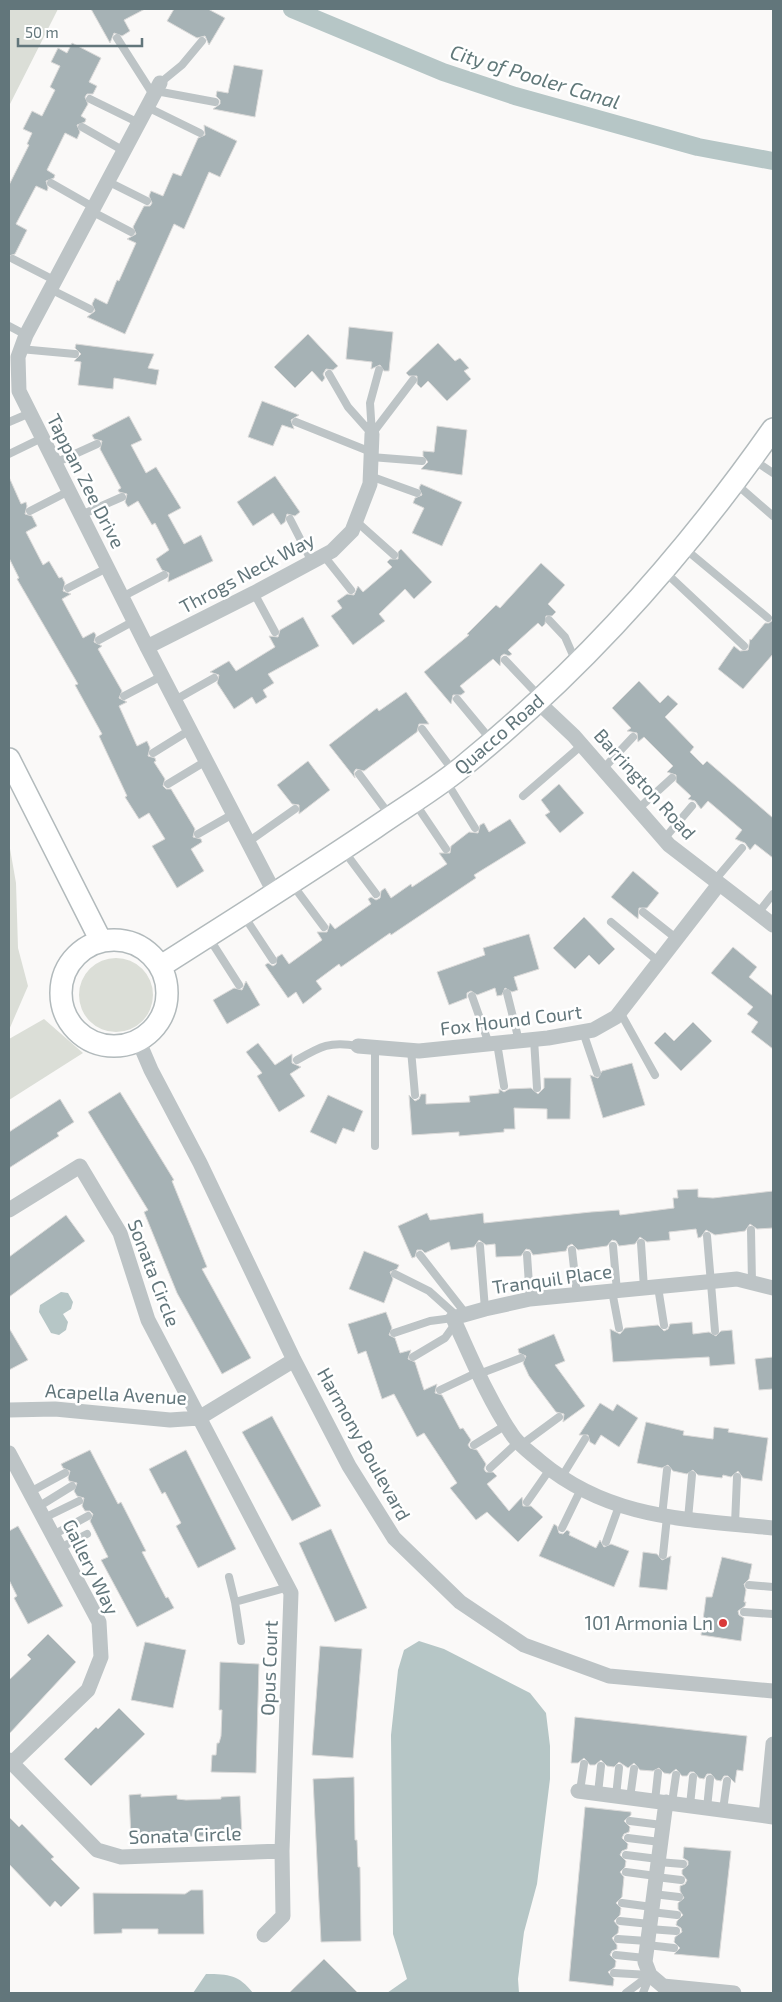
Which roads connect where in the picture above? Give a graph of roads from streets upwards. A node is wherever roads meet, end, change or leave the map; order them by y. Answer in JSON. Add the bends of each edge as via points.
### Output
{"nodes":[{"id":1,"x":154,"y":94,"type":"road end"},
{"id":2,"x":13,"y":371,"type":"edge"},
{"id":3,"x":773,"y":429,"type":"edge"},
{"id":4,"x":372,"y":434,"type":"road end"},
{"id":5,"x":147,"y":647,"type":"junction"},
{"id":6,"x":540,"y":700,"type":"junction"},
{"id":7,"x":9,"y":759,"type":"edge"},
{"id":8,"x":717,"y":882,"type":"junction"},
{"id":9,"x":284,"y":889,"type":"junction"},
{"id":10,"x":773,"y":925,"type":"edge"},
{"id":11,"x":101,"y":941,"type":"junction"},
{"id":12,"x":161,"y":966,"type":"junction"},
{"id":13,"x":139,"y":1042,"type":"junction"},
{"id":14,"x":358,"y":1046,"type":"road end"},
{"id":15,"x":9,"y":1210,"type":"edge"},
{"id":16,"x":773,"y":1288,"type":"edge"},
{"id":17,"x":294,"y":1360,"type":"junction"},
{"id":18,"x":9,"y":1410,"type":"edge"},
{"id":19,"x":200,"y":1418,"type":"junction"},
{"id":20,"x":9,"y":1453,"type":"edge"},
{"id":21,"x":773,"y":1528,"type":"edge"},
{"id":22,"x":773,"y":1690,"type":"edge"},
{"id":23,"x":773,"y":1744,"type":"edge"},
{"id":24,"x":10,"y":1761,"type":"edge"},
{"id":25,"x":579,"y":1791,"type":"road end"},
{"id":26,"x":664,"y":1802,"type":"junction"},
{"id":27,"x":770,"y":1816,"type":"edge"},
{"id":28,"x":282,"y":1851,"type":"junction"},
{"id":29,"x":264,"y":1935,"type":"dead end"},
{"id":30,"x":656,"y":1984,"type":"edge"},
{"id":31,"x":677,"y":1990,"type":"edge"},
{"id":32,"x":709,"y":1991,"type":"edge"},
{"id":33,"x":728,"y":1993,"type":"edge"}],
"edges":[{"from":1,"to":2,"type":"street","name":"Tappan Zee Drive","via":[[26,335]]},
{"from":2,"to":5,"type":"street","name":"Tappan Zee Drive","via":[[19,391]]},
{"from":3,"to":6,"type":"street","name":"Quacco Road","via":[[665,572]]},
{"from":4,"to":5,"type":"street","name":"Throgs Neck Way","via":[[370,484],[352,531],[318,559]]},
{"from":5,"to":9,"type":"street","name":"Tappan Zee Drive","via":[[248,842]]},
{"from":6,"to":8,"type":"street","name":"Barrington Road","via":[[664,839]]},
{"from":6,"to":9,"type":"street","name":"Quacco Road","via":[[450,776]]},
{"from":7,"to":11,"type":"street"},
{"from":8,"to":10,"type":"street","name":"Barrington Road"},
{"from":8,"to":14,"type":"street","name":"Fox Hound Court","via":[[616,1017],[593,1030],[526,1040],[411,1050]]},
{"from":9,"to":12,"type":"street","name":"Quacco Road"},
{"from":11,"to":12,"type":"street","via":[[135,944],[150,953]]},
{"from":11,"to":13,"type":"street","via":[[85,948],[71,961],[63,977],[60,994],[64,1012],[73,1028],[87,1040],[104,1046],[122,1047]]},
{"from":12,"to":13,"type":"street","via":[[167,982],[166,1008],[153,1031]]},
{"from":13,"to":17,"type":"street","name":"Harmony Boulevard"},
{"from":15,"to":19,"type":"street","name":"Sonata Circle","via":[[80,1166],[120,1233],[148,1320]]},
{"from":16,"to":21,"type":"street","name":"Tranquil Place","via":[[737,1278],[530,1299],[485,1308],[458,1318],[478,1373],[506,1426],[520,1443],[556,1474],[619,1506],[665,1516]]},
{"from":17,"to":19,"type":"street","name":"Acapella Avenue"},
{"from":17,"to":22,"type":"street","name":"Harmony Boulevard","via":[[349,1466],[394,1538],[460,1602],[524,1645],[609,1676]]},
{"from":18,"to":19,"type":"street","name":"Acapella Avenue","via":[[55,1409],[170,1420]]},
{"from":19,"to":28,"type":"street","name":"Opus Court","via":[[291,1592]]},
{"from":20,"to":24,"type":"street","name":"Gallery Way","via":[[99,1622],[101,1657],[88,1690]]},
{"from":23,"to":27,"type":"street"},
{"from":24,"to":28,"type":"street","name":"Sonata Circle","via":[[97,1850],[121,1857]]},
{"from":25,"to":26,"type":"street"},
{"from":26,"to":27,"type":"street"},
{"from":26,"to":30,"type":"street","via":[[649,1926]]},
{"from":28,"to":29,"type":"street","name":"Opus Court","via":[[283,1916]]},
{"from":30,"to":31,"type":"street"},
{"from":31,"to":32,"type":"street"},
{"from":32,"to":33,"type":"street"}]}
